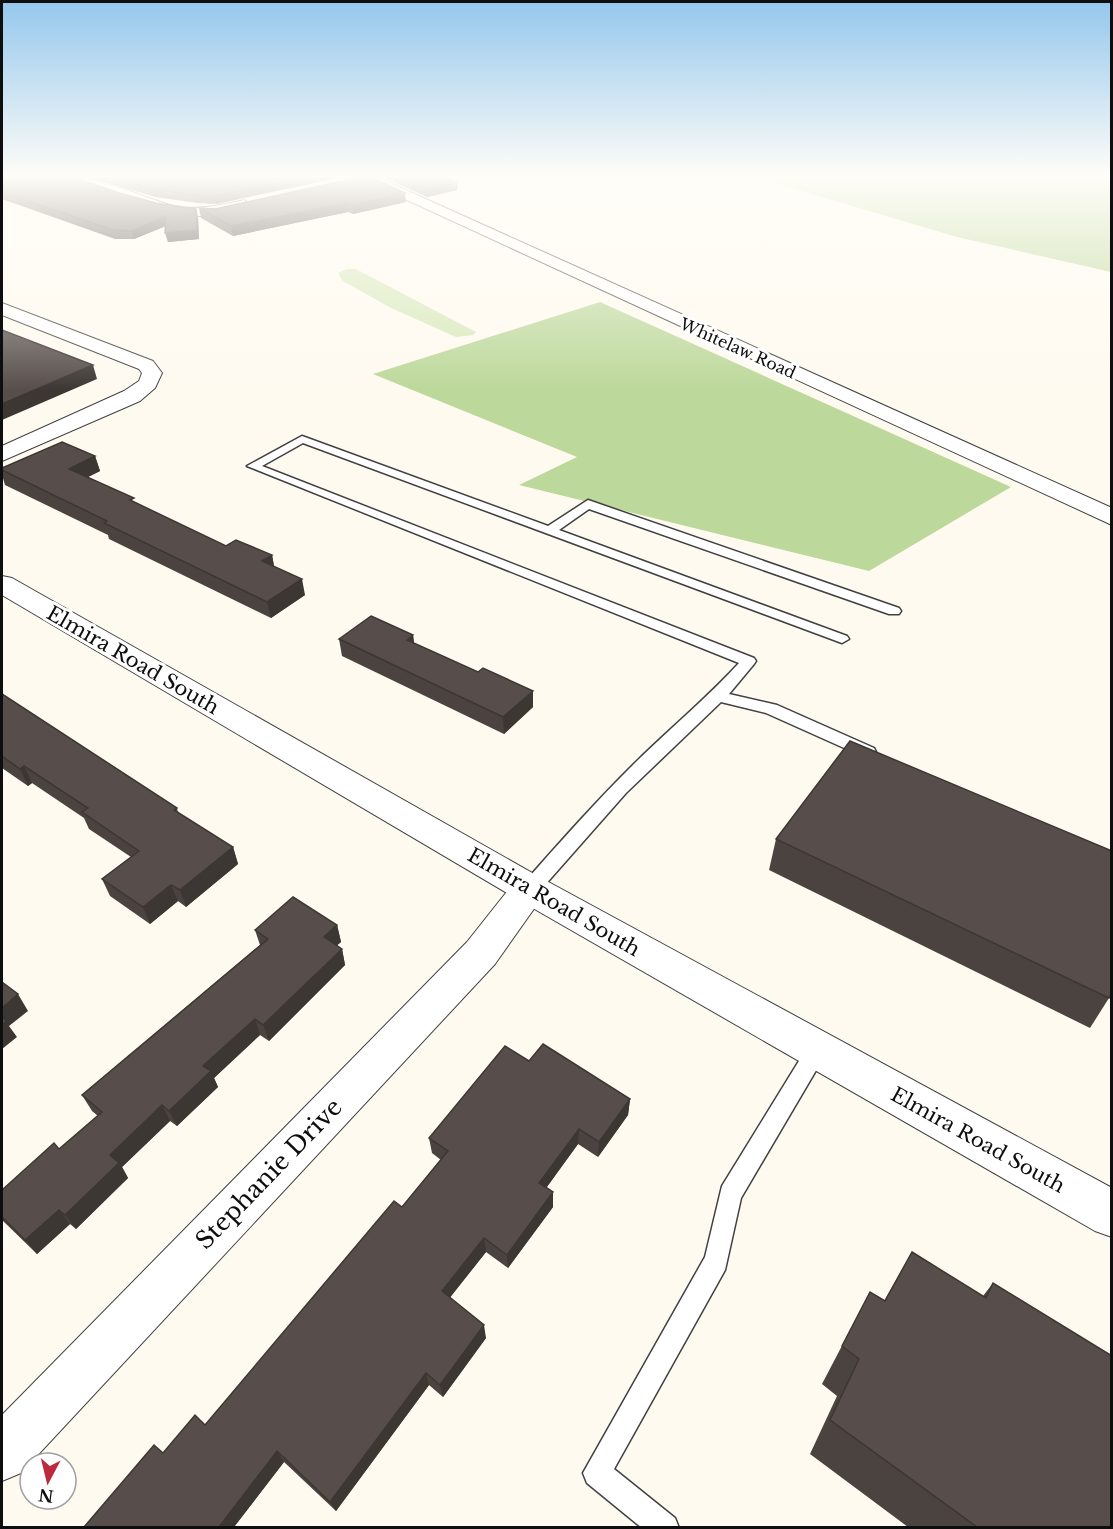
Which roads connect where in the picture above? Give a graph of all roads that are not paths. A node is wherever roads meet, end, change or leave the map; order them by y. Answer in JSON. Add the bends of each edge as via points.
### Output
{"nodes":[{"id":1,"x":520,"y":248,"type":"edge"},
{"id":2,"x":2,"y":309,"type":"edge"},
{"id":3,"x":2,"y":454,"type":"edge"},
{"id":4,"x":1112,"y":518,"type":"edge"},
{"id":5,"x":549,"y":531,"type":"junction"},
{"id":6,"x":2,"y":584,"type":"edge"},
{"id":7,"x":894,"y":611,"type":"dead end"},
{"id":8,"x":842,"y":639,"type":"dead end"},
{"id":9,"x":718,"y":696,"type":"junction"},
{"id":10,"x":888,"y":760,"type":"edge"},
{"id":11,"x":530,"y":889,"type":"junction"},
{"id":12,"x":817,"y":1050,"type":"junction"},
{"id":13,"x":1112,"y":1214,"type":"edge"},
{"id":14,"x":4,"y":1448,"type":"edge"},
{"id":15,"x":665,"y":1527,"type":"edge"}],
"edges":[{"from":1,"to":4,"type":"street","name":"Whitelaw Road"},
{"from":2,"to":3,"type":"street","via":[[146,365],[152,373],[148,384],[132,396]]},
{"from":5,"to":7,"type":"lane","via":[[588,504]]},
{"from":5,"to":8,"type":"lane"},
{"from":5,"to":9,"type":"lane","via":[[302,439],[253,466],[748,661]]},
{"from":6,"to":11,"type":"street","name":"Elmira Road South"},
{"from":9,"to":10,"type":"lane","via":[[771,709]]},
{"from":9,"to":11,"type":"lane","via":[[582,827]]},
{"from":11,"to":12,"type":"street","name":"Elmira Road South"},
{"from":11,"to":14,"type":"street","name":"Stephanie Drive","via":[[481,953]]},
{"from":12,"to":13,"type":"street","name":"Elmira Road South"},
{"from":12,"to":15,"type":"lane","via":[[730,1194],[716,1261],[597,1473]]}]}
